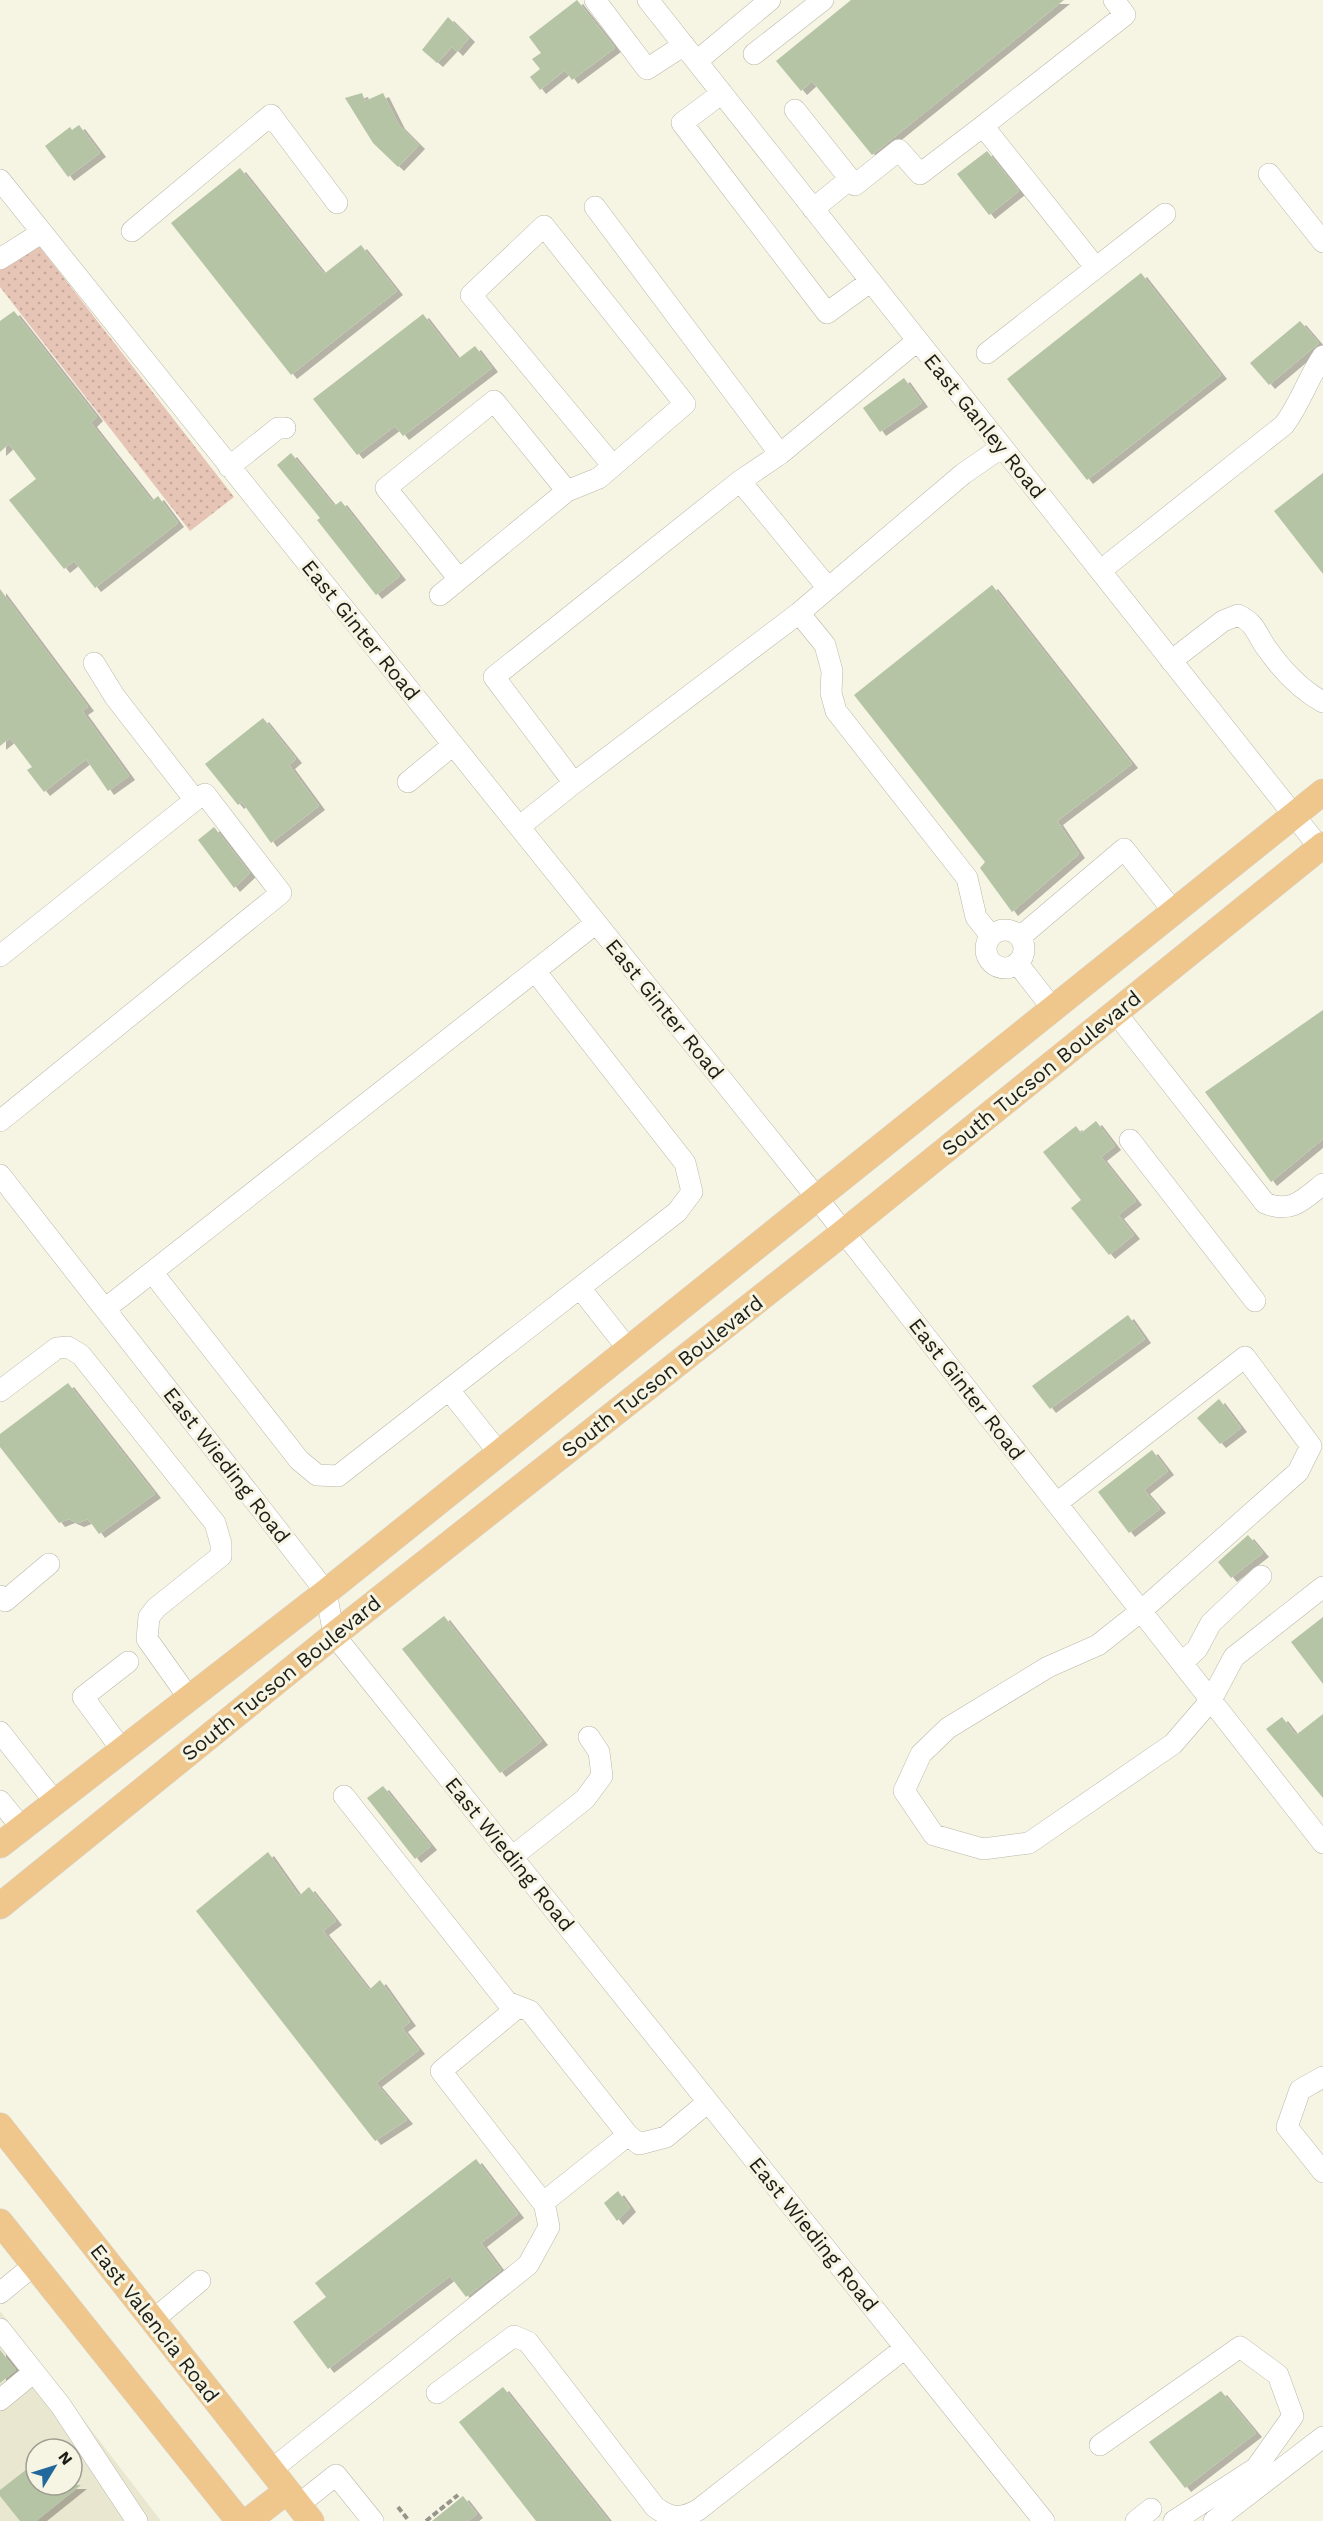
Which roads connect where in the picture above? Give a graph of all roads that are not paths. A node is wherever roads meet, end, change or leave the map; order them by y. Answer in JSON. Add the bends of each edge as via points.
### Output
{"nodes":[{"id":1,"x":595,"y":0,"type":"edge"},
{"id":2,"x":648,"y":0,"type":"edge"},
{"id":3,"x":770,"y":0,"type":"edge"},
{"id":4,"x":823,"y":0,"type":"edge"},
{"id":5,"x":1114,"y":0,"type":"edge"},
{"id":6,"x":690,"y":53,"type":"junction"},
{"id":7,"x":754,"y":54,"type":"dead end"},
{"id":8,"x":722,"y":93,"type":"junction"},
{"id":9,"x":795,"y":110,"type":"dead end"},
{"id":10,"x":983,"y":126,"type":"junction"},
{"id":11,"x":1269,"y":174,"type":"dead end"},
{"id":12,"x":0,"y":180,"type":"edge"},
{"id":13,"x":855,"y":185,"type":"dead end"},
{"id":14,"x":337,"y":202,"type":"dead end"},
{"id":15,"x":595,"y":207,"type":"dead end"},
{"id":16,"x":813,"y":209,"type":"junction"},
{"id":17,"x":1165,"y":214,"type":"dead end"},
{"id":18,"x":132,"y":231,"type":"dead end"},
{"id":19,"x":41,"y":233,"type":"junction"},
{"id":20,"x":1323,"y":242,"type":"edge"},
{"id":21,"x":0,"y":259,"type":"edge"},
{"id":22,"x":1096,"y":268,"type":"junction"},
{"id":23,"x":871,"y":281,"type":"junction"},
{"id":24,"x":917,"y":341,"type":"junction"},
{"id":25,"x":987,"y":353,"type":"dead end"},
{"id":26,"x":1323,"y":356,"type":"edge"},
{"id":27,"x":285,"y":428,"type":"dead end"},
{"id":28,"x":1002,"y":447,"type":"junction"},
{"id":29,"x":780,"y":454,"type":"junction"},
{"id":30,"x":613,"y":466,"type":"junction"},
{"id":31,"x":230,"y":467,"type":"junction"},
{"id":32,"x":740,"y":481,"type":"junction"},
{"id":33,"x":567,"y":491,"type":"junction"},
{"id":34,"x":1100,"y":571,"type":"junction"},
{"id":35,"x":459,"y":579,"type":"junction"},
{"id":36,"x":828,"y":588,"type":"junction"},
{"id":37,"x":440,"y":595,"type":"dead end"},
{"id":38,"x":799,"y":613,"type":"junction"},
{"id":39,"x":1171,"y":662,"type":"junction"},
{"id":40,"x":94,"y":663,"type":"dead end"},
{"id":41,"x":1323,"y":702,"type":"edge"},
{"id":42,"x":453,"y":745,"type":"junction"},
{"id":43,"x":408,"y":782,"type":"dead end"},
{"id":44,"x":574,"y":783,"type":"junction"},
{"id":45,"x":1323,"y":792,"type":"edge"},
{"id":46,"x":195,"y":800,"type":"junction"},
{"id":47,"x":1293,"y":816,"type":"junction"},
{"id":48,"x":519,"y":827,"type":"junction"},
{"id":49,"x":1322,"y":849,"type":"edge"},
{"id":50,"x":1174,"y":912,"type":"junction"},
{"id":51,"x":596,"y":922,"type":"junction"},
{"id":52,"x":991,"y":936,"type":"junction"},
{"id":53,"x":1020,"y":937,"type":"junction"},
{"id":54,"x":0,"y":956,"type":"edge"},
{"id":55,"x":1017,"y":963,"type":"junction"},
{"id":56,"x":534,"y":971,"type":"junction"},
{"id":57,"x":1053,"y":1009,"type":"junction"},
{"id":58,"x":1116,"y":1013,"type":"junction"},
{"id":59,"x":0,"y":1121,"type":"edge"},
{"id":60,"x":1130,"y":1140,"type":"dead end"},
{"id":61,"x":0,"y":1175,"type":"edge"},
{"id":62,"x":1323,"y":1184,"type":"edge"},
{"id":63,"x":818,"y":1198,"type":"junction"},
{"id":64,"x":844,"y":1232,"type":"junction"},
{"id":65,"x":152,"y":1272,"type":"junction"},
{"id":66,"x":580,"y":1288,"type":"junction"},
{"id":67,"x":1255,"y":1301,"type":"dead end"},
{"id":68,"x":105,"y":1309,"type":"junction"},
{"id":69,"x":628,"y":1349,"type":"junction"},
{"id":70,"x":449,"y":1390,"type":"junction"},
{"id":71,"x":0,"y":1391,"type":"edge"},
{"id":72,"x":499,"y":1453,"type":"junction"},
{"id":73,"x":1057,"y":1503,"type":"junction"},
{"id":74,"x":49,"y":1564,"type":"dead end"},
{"id":75,"x":1261,"y":1576,"type":"dead end"},
{"id":76,"x":1323,"y":1587,"type":"edge"},
{"id":77,"x":326,"y":1592,"type":"junction"},
{"id":78,"x":0,"y":1596,"type":"edge"},
{"id":79,"x":1141,"y":1611,"type":"junction"},
{"id":80,"x":334,"y":1635,"type":"junction"},
{"id":81,"x":128,"y":1662,"type":"dead end"},
{"id":82,"x":1182,"y":1663,"type":"junction"},
{"id":83,"x":189,"y":1698,"type":"junction"},
{"id":84,"x":1211,"y":1700,"type":"junction"},
{"id":85,"x":0,"y":1732,"type":"edge"},
{"id":86,"x":589,"y":1737,"type":"dead end"},
{"id":87,"x":122,"y":1750,"type":"junction"},
{"id":88,"x":344,"y":1796,"type":"dead end"},
{"id":89,"x":0,"y":1801,"type":"edge"},
{"id":90,"x":55,"y":1802,"type":"junction"},
{"id":91,"x":22,"y":1827,"type":"junction"},
{"id":92,"x":1323,"y":1843,"type":"edge"},
{"id":93,"x":0,"y":1845,"type":"edge"},
{"id":94,"x":512,"y":1857,"type":"junction"},
{"id":95,"x":0,"y":1906,"type":"edge"},
{"id":96,"x":519,"y":2007,"type":"junction"},
{"id":97,"x":1323,"y":2077,"type":"edge"},
{"id":98,"x":708,"y":2102,"type":"junction"},
{"id":99,"x":0,"y":2126,"type":"edge"},
{"id":100,"x":628,"y":2135,"type":"junction"},
{"id":101,"x":1323,"y":2172,"type":"edge"},
{"id":102,"x":544,"y":2204,"type":"junction"},
{"id":103,"x":0,"y":2222,"type":"edge"},
{"id":104,"x":34,"y":2265,"type":"junction"},
{"id":105,"x":200,"y":2281,"type":"dead end"},
{"id":106,"x":0,"y":2293,"type":"edge"},
{"id":107,"x":153,"y":2320,"type":"junction"},
{"id":108,"x":0,"y":2329,"type":"edge"},
{"id":109,"x":905,"y":2348,"type":"junction"},
{"id":110,"x":34,"y":2372,"type":"junction"},
{"id":111,"x":437,"y":2393,"type":"dead end"},
{"id":112,"x":0,"y":2400,"type":"edge"},
{"id":113,"x":1323,"y":2437,"type":"edge"},
{"id":114,"x":1100,"y":2445,"type":"dead end"},
{"id":115,"x":271,"y":2470,"type":"junction"},
{"id":116,"x":299,"y":2506,"type":"edge"},
{"id":117,"x":675,"y":2519,"type":"edge"},
{"id":118,"x":136,"y":2521,"type":"edge"},
{"id":119,"x":239,"y":2521,"type":"edge"},
{"id":120,"x":248,"y":2521,"type":"edge"},
{"id":121,"x":373,"y":2521,"type":"edge"},
{"id":122,"x":1044,"y":2521,"type":"edge"},
{"id":123,"x":1174,"y":2521,"type":"edge"},
{"id":124,"x":1214,"y":2521,"type":"edge"}],
"edges":[{"from":1,"to":6,"type":"street","via":[[647,69]]},
{"from":2,"to":6,"type":"street","name":"East Ganley Road"},
{"from":3,"to":6,"type":"street"},
{"from":4,"to":7,"type":"street"},
{"from":5,"to":10,"type":"street","via":[[1125,15]]},
{"from":6,"to":8,"type":"street","name":"East Ganley Road"},
{"from":8,"to":16,"type":"street","name":"East Ganley Road"},
{"from":8,"to":23,"type":"street","via":[[682,123],[827,313]]},
{"from":9,"to":16,"type":"street","via":[[850,179]]},
{"from":10,"to":13,"type":"street","via":[[920,174],[899,150]]},
{"from":10,"to":22,"type":"street"},
{"from":11,"to":20,"type":"street"},
{"from":12,"to":19,"type":"street","name":"East Ginter Road"},
{"from":14,"to":18,"type":"street","via":[[271,114]]},
{"from":15,"to":29,"type":"street"},
{"from":16,"to":23,"type":"street","name":"East Ganley Road"},
{"from":17,"to":22,"type":"street"},
{"from":19,"to":21,"type":"street"},
{"from":19,"to":31,"type":"street","name":"East Ginter Road"},
{"from":22,"to":25,"type":"street"},
{"from":23,"to":24,"type":"street","name":"East Ganley Road"},
{"from":24,"to":28,"type":"street","name":"East Ganley Road"},
{"from":24,"to":29,"type":"street"},
{"from":26,"to":34,"type":"street","via":[[1284,425]]},
{"from":27,"to":31,"type":"street","via":[[278,428]]},
{"from":28,"to":34,"type":"street","name":"East Ganley Road"},
{"from":28,"to":36,"type":"street","via":[[963,474]]},
{"from":29,"to":32,"type":"street"},
{"from":30,"to":30,"type":"street","via":[[685,404],[544,226],[471,295]]},
{"from":30,"to":33,"type":"street","via":[[599,478]]},
{"from":31,"to":42,"type":"street","name":"East Ginter Road"},
{"from":32,"to":36,"type":"street"},
{"from":32,"to":44,"type":"street","via":[[494,677]]},
{"from":33,"to":35,"type":"street"},
{"from":33,"to":35,"type":"street","via":[[494,401],[386,488]]},
{"from":34,"to":39,"type":"street","name":"East Ganley Road"},
{"from":35,"to":37,"type":"street"},
{"from":36,"to":38,"type":"street"},
{"from":38,"to":44,"type":"street"},
{"from":38,"to":52,"type":"street","via":[[825,645],[836,711],[967,878],[976,917]]},
{"from":39,"to":41,"type":"street","via":[[1223,621],[1238,615],[1250,621],[1295,682]]},
{"from":39,"to":47,"type":"street","name":"East Ganley Road"},
{"from":40,"to":46,"type":"street","via":[[115,697]]},
{"from":42,"to":43,"type":"street"},
{"from":42,"to":48,"type":"street","name":"East Ginter Road"},
{"from":44,"to":48,"type":"street"},
{"from":45,"to":47,"type":"main road","name":"South Tucson Boulevard"},
{"from":46,"to":54,"type":"street"},
{"from":46,"to":59,"type":"street","via":[[205,794],[285,885]]},
{"from":47,"to":49,"type":"street","name":"East Ganley Road"},
{"from":47,"to":50,"type":"main road","name":"South Tucson Boulevard"},
{"from":48,"to":51,"type":"street","name":"East Ginter Road"},
{"from":49,"to":58,"type":"main road","name":"South Tucson Boulevard"},
{"from":50,"to":53,"type":"street","via":[[1124,849]]},
{"from":50,"to":57,"type":"main road","name":"South Tucson Boulevard"},
{"from":51,"to":56,"type":"street"},
{"from":51,"to":63,"type":"street","name":"East Ginter Road"},
{"from":52,"to":53,"type":"street","via":[[1007,930]]},
{"from":52,"to":55,"type":"street","via":[[987,947],[993,963],[1005,968]]},
{"from":53,"to":55,"type":"street","via":[[1024,952]]},
{"from":55,"to":57,"type":"street"},
{"from":56,"to":65,"type":"street"},
{"from":56,"to":66,"type":"street","via":[[685,1162],[692,1192],[677,1212]]},
{"from":57,"to":63,"type":"main road","name":"South Tucson Boulevard"},
{"from":58,"to":62,"type":"street","via":[[1265,1203],[1289,1207]]},
{"from":58,"to":64,"type":"main road","name":"South Tucson Boulevard"},
{"from":60,"to":67,"type":"street"},
{"from":61,"to":68,"type":"street","name":"East Wieding Road"},
{"from":63,"to":64,"type":"street","name":"East Ginter Road"},
{"from":63,"to":69,"type":"main road","name":"South Tucson Boulevard"},
{"from":64,"to":73,"type":"street","name":"East Ginter Road"},
{"from":64,"to":80,"type":"main road","name":"South Tucson Boulevard"},
{"from":65,"to":68,"type":"street"},
{"from":65,"to":70,"type":"street","via":[[299,1460],[317,1475],[338,1476]]},
{"from":66,"to":69,"type":"street"},
{"from":66,"to":70,"type":"street"},
{"from":68,"to":77,"type":"street","name":"East Wieding Road"},
{"from":69,"to":72,"type":"main road","name":"South Tucson Boulevard"},
{"from":70,"to":72,"type":"street"},
{"from":71,"to":83,"type":"street","via":[[57,1348],[68,1347],[81,1355],[215,1523],[220,1556],[149,1617],[147,1639]]},
{"from":72,"to":77,"type":"main road","name":"South Tucson Boulevard"},
{"from":73,"to":79,"type":"street","name":"East Ginter Road"},
{"from":73,"to":79,"type":"street","via":[[1245,1357],[1311,1446],[1298,1472]]},
{"from":74,"to":78,"type":"street","via":[[5,1600]]},
{"from":75,"to":82,"type":"street","via":[[1211,1623],[1197,1648]]},
{"from":76,"to":84,"type":"street","via":[[1234,1657]]},
{"from":77,"to":80,"type":"street","name":"East Wieding Road"},
{"from":77,"to":83,"type":"main road","name":"South Tucson Boulevard"},
{"from":79,"to":82,"type":"street","name":"East Ginter Road"},
{"from":79,"to":84,"type":"street","via":[[1098,1645],[1048,1667],[948,1728],[921,1754],[904,1791],[934,1835],[983,1849],[1029,1843],[1173,1744]]},
{"from":80,"to":94,"type":"street","name":"East Wieding Road"},
{"from":80,"to":95,"type":"main road","name":"South Tucson Boulevard"},
{"from":81,"to":87,"type":"street","via":[[83,1697]]},
{"from":82,"to":84,"type":"street","name":"East Ginter Road"},
{"from":83,"to":87,"type":"main road","name":"South Tucson Boulevard"},
{"from":84,"to":92,"type":"street","name":"East Ginter Road"},
{"from":85,"to":90,"type":"street"},
{"from":86,"to":94,"type":"street","via":[[599,1752],[602,1776],[585,1799]]},
{"from":87,"to":90,"type":"main road","name":"South Tucson Boulevard"},
{"from":88,"to":96,"type":"street","via":[[507,2002]]},
{"from":89,"to":91,"type":"street"},
{"from":90,"to":91,"type":"main road","name":"South Tucson Boulevard"},
{"from":91,"to":93,"type":"main road","name":"South Tucson Boulevard"},
{"from":94,"to":98,"type":"street","name":"East Wieding Road"},
{"from":96,"to":100,"type":"street","via":[[530,2011]]},
{"from":96,"to":102,"type":"street","via":[[441,2071]]},
{"from":97,"to":101,"type":"street","via":[[1300,2090],[1287,2127]]},
{"from":98,"to":100,"type":"street","via":[[666,2137],[639,2144]]},
{"from":98,"to":109,"type":"street","name":"East Wieding Road"},
{"from":99,"to":107,"type":"main road","name":"East Valencia Road"},
{"from":100,"to":102,"type":"street"},
{"from":102,"to":115,"type":"street","via":[[549,2227],[528,2265]]},
{"from":103,"to":104,"type":"main road"},
{"from":104,"to":106,"type":"street"},
{"from":104,"to":119,"type":"main road"},
{"from":105,"to":107,"type":"street"},
{"from":107,"to":115,"type":"main road","name":"East Valencia Road"},
{"from":108,"to":110,"type":"street"},
{"from":109,"to":117,"type":"street","via":[[698,2510]]},
{"from":109,"to":122,"type":"street","name":"East Wieding Road"},
{"from":110,"to":112,"type":"street"},
{"from":110,"to":118,"type":"street","via":[[61,2406]]},
{"from":111,"to":117,"type":"street","via":[[514,2336],[528,2342],[655,2507]]},
{"from":113,"to":124,"type":"street"},
{"from":114,"to":123,"type":"street","via":[[1240,2348],[1278,2375],[1293,2416],[1256,2468]]},
{"from":115,"to":116,"type":"main road","name":"East Valencia Road"},
{"from":116,"to":120,"type":"main road"},
{"from":116,"to":121,"type":"street","via":[[336,2475]]}]}
